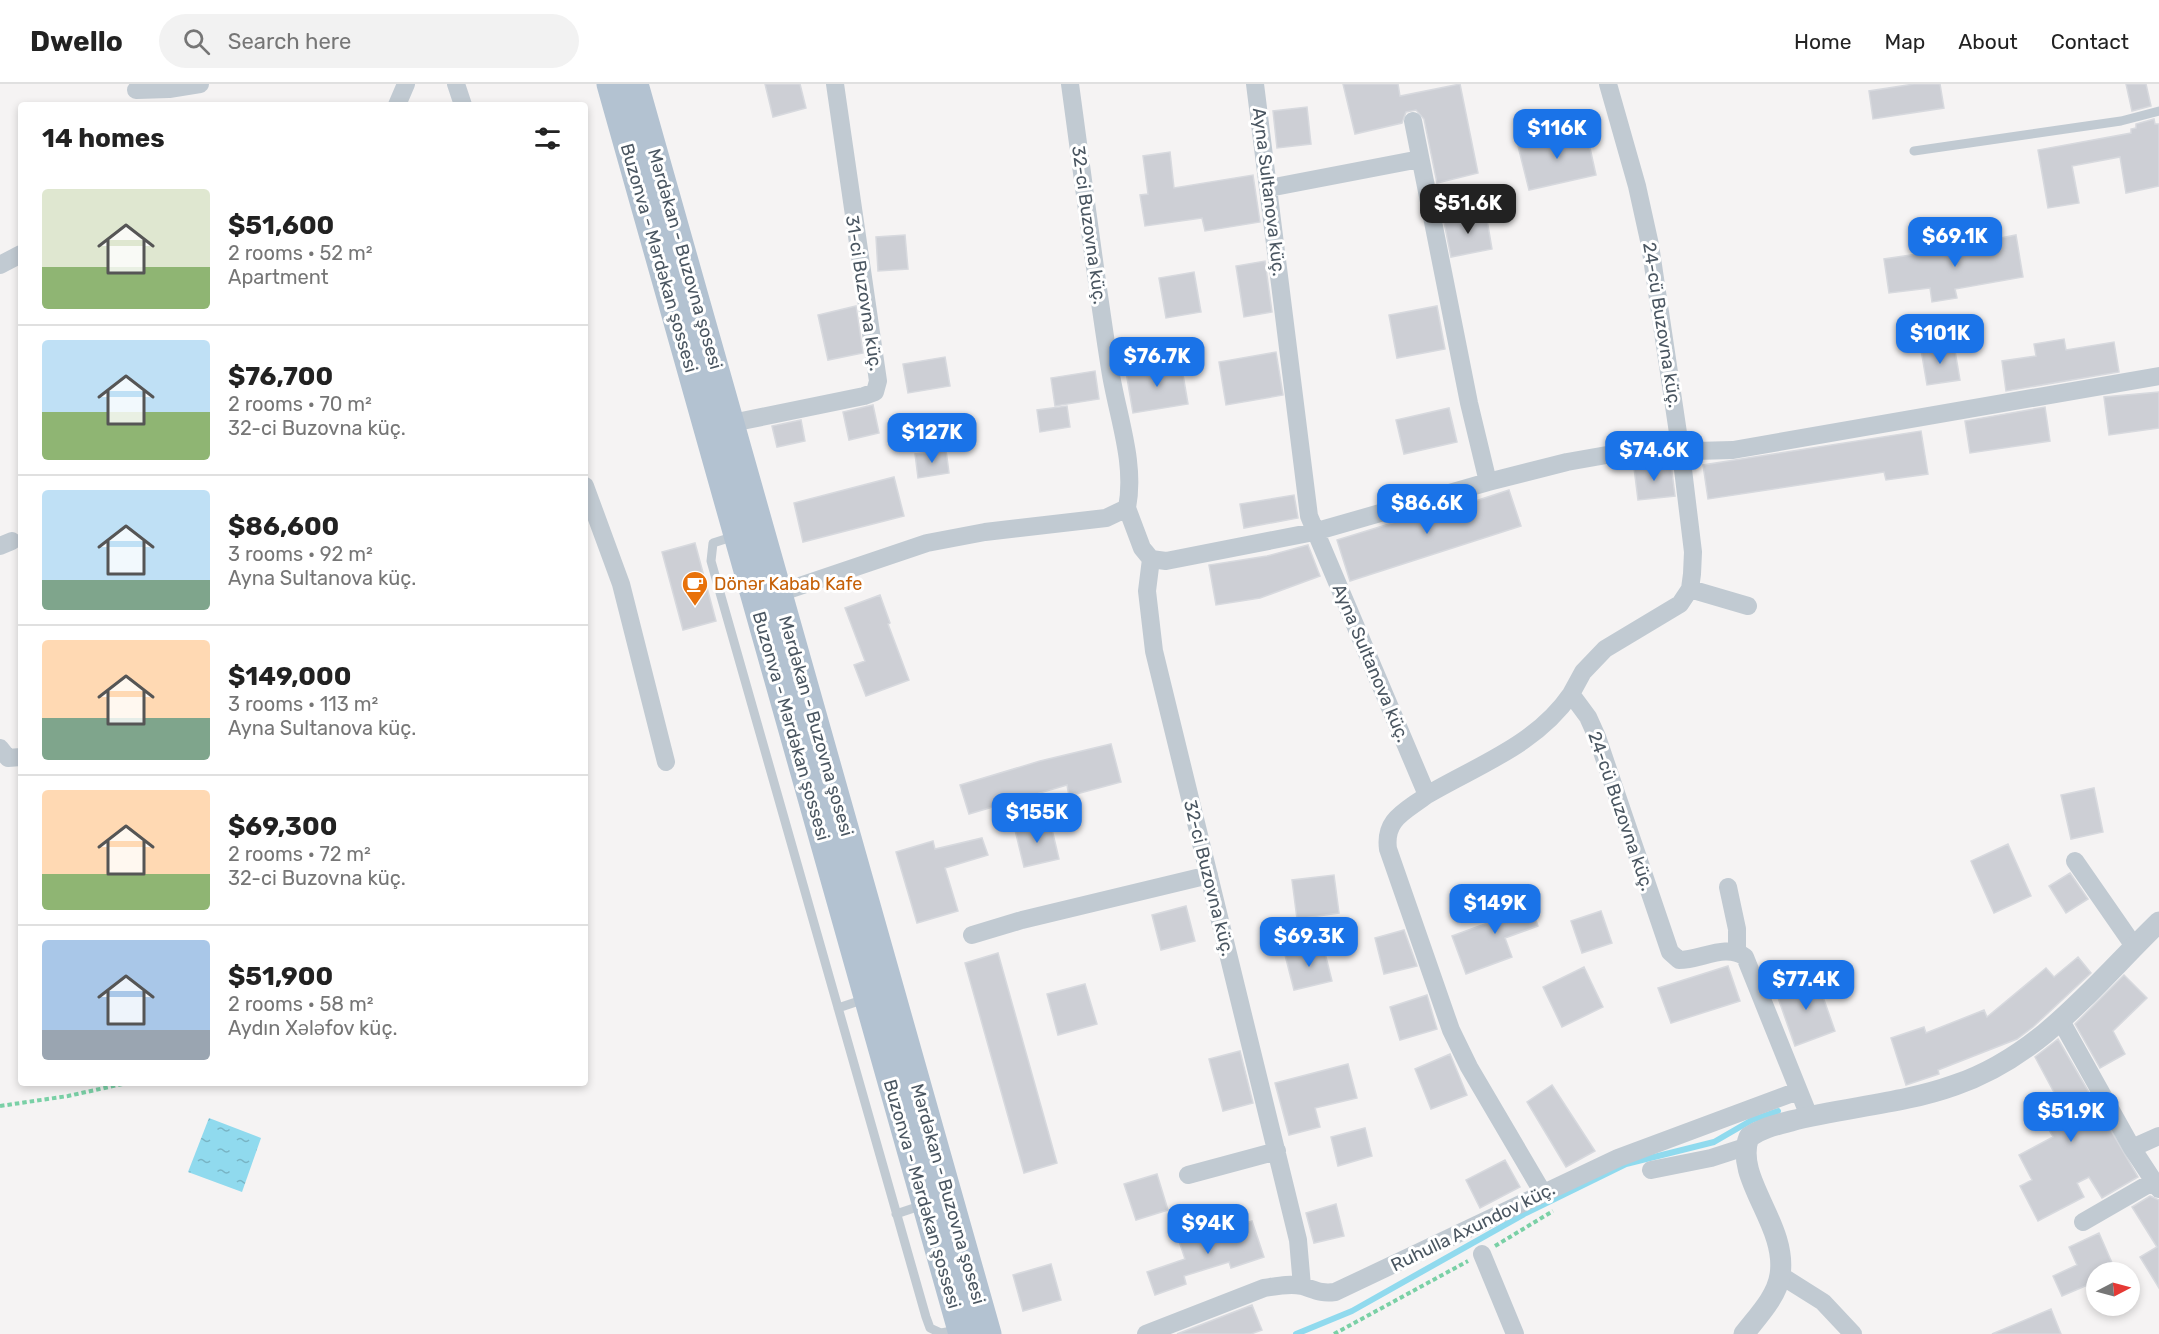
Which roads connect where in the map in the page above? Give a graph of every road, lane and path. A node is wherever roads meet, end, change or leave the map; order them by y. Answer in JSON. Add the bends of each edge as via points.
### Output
{"nodes":[{"id":1,"x":200,"y":84,"type":"edge"},
{"id":2,"x":406,"y":84,"type":"edge"},
{"id":3,"x":456,"y":84,"type":"edge"},
{"id":4,"x":610,"y":84,"type":"edge"},
{"id":5,"x":636,"y":84,"type":"edge"},
{"id":6,"x":835,"y":84,"type":"edge"},
{"id":7,"x":1070,"y":84,"type":"edge"},
{"id":8,"x":1255,"y":84,"type":"edge"},
{"id":9,"x":1608,"y":84,"type":"edge"},
{"id":10,"x":135,"y":93,"type":"edge"},
{"id":11,"x":398,"y":102,"type":"edge"},
{"id":12,"x":462,"y":102,"type":"edge"},
{"id":13,"x":2159,"y":111,"type":"edge"},
{"id":14,"x":1413,"y":121,"type":"dead end"},
{"id":15,"x":1914,"y":151,"type":"dead end"},
{"id":16,"x":1420,"y":159,"type":"junction"},
{"id":17,"x":1269,"y":188,"type":"junction"},
{"id":18,"x":18,"y":256,"type":"edge"},
{"id":19,"x":0,"y":265,"type":"edge"},
{"id":20,"x":2159,"y":376,"type":"edge"},
{"id":21,"x":732,"y":423,"type":"junction"},
{"id":22,"x":1681,"y":453,"type":"junction"},
{"id":23,"x":1488,"y":482,"type":"junction"},
{"id":24,"x":1127,"y":508,"type":"junction"},
{"id":25,"x":588,"y":509,"type":"edge"},
{"id":26,"x":590,"y":525,"type":"edge"},
{"id":27,"x":1314,"y":532,"type":"junction"},
{"id":28,"x":737,"y":536,"type":"junction"},
{"id":29,"x":1150,"y":559,"type":"junction"},
{"id":30,"x":1690,"y":589,"type":"junction"},
{"id":31,"x":779,"y":593,"type":"junction"},
{"id":32,"x":1748,"y":606,"type":"dead end"},
{"id":33,"x":1570,"y":694,"type":"junction"},
{"id":34,"x":0,"y":748,"type":"edge"},
{"id":35,"x":18,"y":757,"type":"edge"},
{"id":36,"x":666,"y":762,"type":"dead end"},
{"id":37,"x":1427,"y":795,"type":"junction"},
{"id":38,"x":2075,"y":861,"type":"dead end"},
{"id":39,"x":1209,"y":875,"type":"junction"},
{"id":40,"x":1728,"y":887,"type":"dead end"},
{"id":41,"x":2159,"y":922,"type":"edge"},
{"id":42,"x":972,"y":935,"type":"dead end"},
{"id":43,"x":2134,"y":946,"type":"junction"},
{"id":44,"x":1737,"y":952,"type":"junction"},
{"id":45,"x":867,"y":999,"type":"junction"},
{"id":46,"x":838,"y":1008,"type":"junction"},
{"id":47,"x":2061,"y":1021,"type":"junction"},
{"id":48,"x":113,"y":1086,"type":"edge"},
{"id":49,"x":1798,"y":1091,"type":"junction"},
{"id":50,"x":0,"y":1106,"type":"edge"},
{"id":51,"x":1809,"y":1116,"type":"junction"},
{"id":52,"x":2159,"y":1136,"type":"edge"},
{"id":53,"x":1745,"y":1147,"type":"junction"},
{"id":54,"x":2132,"y":1148,"type":"junction"},
{"id":55,"x":1276,"y":1151,"type":"junction"},
{"id":56,"x":1652,"y":1170,"type":"dead end"},
{"id":57,"x":1188,"y":1175,"type":"dead end"},
{"id":58,"x":2156,"y":1185,"type":"edge"},
{"id":59,"x":1543,"y":1193,"type":"junction"},
{"id":60,"x":925,"y":1204,"type":"junction"},
{"id":61,"x":896,"y":1214,"type":"junction"},
{"id":62,"x":2083,"y":1222,"type":"dead end"},
{"id":63,"x":1482,"y":1254,"type":"dead end"},
{"id":64,"x":1780,"y":1275,"type":"junction"},
{"id":65,"x":1302,"y":1286,"type":"junction"},
{"id":66,"x":961,"y":1332,"type":"edge"},
{"id":67,"x":988,"y":1334,"type":"edge"},
{"id":68,"x":1146,"y":1334,"type":"edge"},
{"id":69,"x":1515,"y":1334,"type":"edge"},
{"id":70,"x":1744,"y":1334,"type":"edge"},
{"id":71,"x":1853,"y":1334,"type":"edge"}],
"edges":[{"from":1,"to":10,"type":"street"},
{"from":2,"to":11,"type":"street"},
{"from":3,"to":12,"type":"street"},
{"from":4,"to":28,"type":"main road","name":"Buzonva - Mərdəkan şossesi"},
{"from":5,"to":21,"type":"main road","name":"Mərdəkan - Buzovna şosesi"},
{"from":6,"to":21,"type":"street","name":"31-ci Buzovna küç.","via":[[878,381],[875,392]]},
{"from":7,"to":24,"type":"street","name":"32-ci Buzovna küç.","via":[[1099,298],[1129,465],[1131,489]]},
{"from":8,"to":17,"type":"street","name":"Ayna Sultanova küç."},
{"from":9,"to":22,"type":"street","name":"24-cü Buzovna küç.","via":[[1645,217]]},
{"from":13,"to":15,"type":"lane","via":[[2121,121]]},
{"from":14,"to":16,"type":"street"},
{"from":16,"to":17,"type":"street"},
{"from":16,"to":23,"type":"street"},
{"from":17,"to":27,"type":"street","name":"Ayna Sultanova küç.","via":[[1305,492]]},
{"from":18,"to":19,"type":"street"},
{"from":20,"to":22,"type":"street","via":[[1733,450]]},
{"from":21,"to":31,"type":"main road","name":"Mərdəkan - Buzovna şosesi"},
{"from":22,"to":23,"type":"street","via":[[1618,453]]},
{"from":22,"to":30,"type":"street","name":"24-cü Buzovna küç.","via":[[1693,552]]},
{"from":23,"to":27,"type":"street"},
{"from":24,"to":29,"type":"street","name":"32-ci Buzovna küç."},
{"from":24,"to":31,"type":"street","via":[[1106,518],[927,543]]},
{"from":25,"to":26,"type":"street"},
{"from":26,"to":36,"type":"street","via":[[621,584]]},
{"from":27,"to":29,"type":"street","via":[[1166,561]]},
{"from":27,"to":37,"type":"street","name":"Ayna Sultanova küç."},
{"from":28,"to":45,"type":"main road","name":"Buzonva - Mərdəkan şossesi"},
{"from":28,"to":46,"type":"lane","via":[[713,543],[711,561]]},
{"from":29,"to":39,"type":"street","name":"32-ci Buzovna küç.","via":[[1147,591],[1154,651]]},
{"from":30,"to":32,"type":"street"},
{"from":30,"to":33,"type":"street","via":[[1680,604],[1666,614],[1605,649],[1583,672]]},
{"from":31,"to":67,"type":"main road","name":"Mərdəkan - Buzovna şosesi"},
{"from":33,"to":37,"type":"street","via":[[1558,713],[1530,737]]},
{"from":33,"to":44,"type":"street","name":"24-cü Buzovna küç.","via":[[1588,717],[1597,737],[1670,952],[1679,960]]},
{"from":34,"to":35,"type":"street","via":[[8,758]]},
{"from":37,"to":59,"type":"street","via":[[1392,822],[1386,835],[1388,849],[1451,1030]]},
{"from":38,"to":43,"type":"street"},
{"from":39,"to":42,"type":"street"},
{"from":39,"to":55,"type":"street","name":"32-ci Buzovna küç."},
{"from":40,"to":44,"type":"street","via":[[1737,928]]},
{"from":41,"to":43,"type":"street"},
{"from":43,"to":47,"type":"street"},
{"from":44,"to":49,"type":"street","via":[[1756,980]]},
{"from":45,"to":46,"type":"lane"},
{"from":45,"to":60,"type":"main road","name":"Buzonva - Mərdəkan şossesi"},
{"from":46,"to":61,"type":"lane"},
{"from":47,"to":51,"type":"street","via":[[2006,1062],[1956,1085]]},
{"from":47,"to":54,"type":"street"},
{"from":48,"to":50,"type":"path"},
{"from":49,"to":51,"type":"street"},
{"from":49,"to":59,"type":"street","name":"Ruhulla Axundov küç.","via":[[1618,1158]]},
{"from":51,"to":53,"type":"street","via":[[1757,1131]]},
{"from":52,"to":54,"type":"street"},
{"from":53,"to":56,"type":"street"},
{"from":53,"to":64,"type":"street","via":[[1747,1167],[1779,1245]]},
{"from":54,"to":58,"type":"street"},
{"from":55,"to":57,"type":"street"},
{"from":55,"to":65,"type":"street","name":"32-ci Buzovna küç.","via":[[1298,1240]]},
{"from":58,"to":62,"type":"street"},
{"from":59,"to":65,"type":"street","name":"Ruhulla Axundov küç.","via":[[1335,1292]]},
{"from":60,"to":61,"type":"lane"},
{"from":60,"to":66,"type":"main road","name":"Buzonva - Mərdəkan şossesi"},
{"from":61,"to":66,"type":"lane","via":[[930,1328],[941,1333]]},
{"from":63,"to":69,"type":"street"},
{"from":64,"to":70,"type":"street","via":[[1767,1304]]},
{"from":64,"to":71,"type":"street","via":[[1823,1302]]},
{"from":65,"to":68,"type":"street","name":"Ruhulla Axundov küç.","via":[[1264,1288]]}]}
